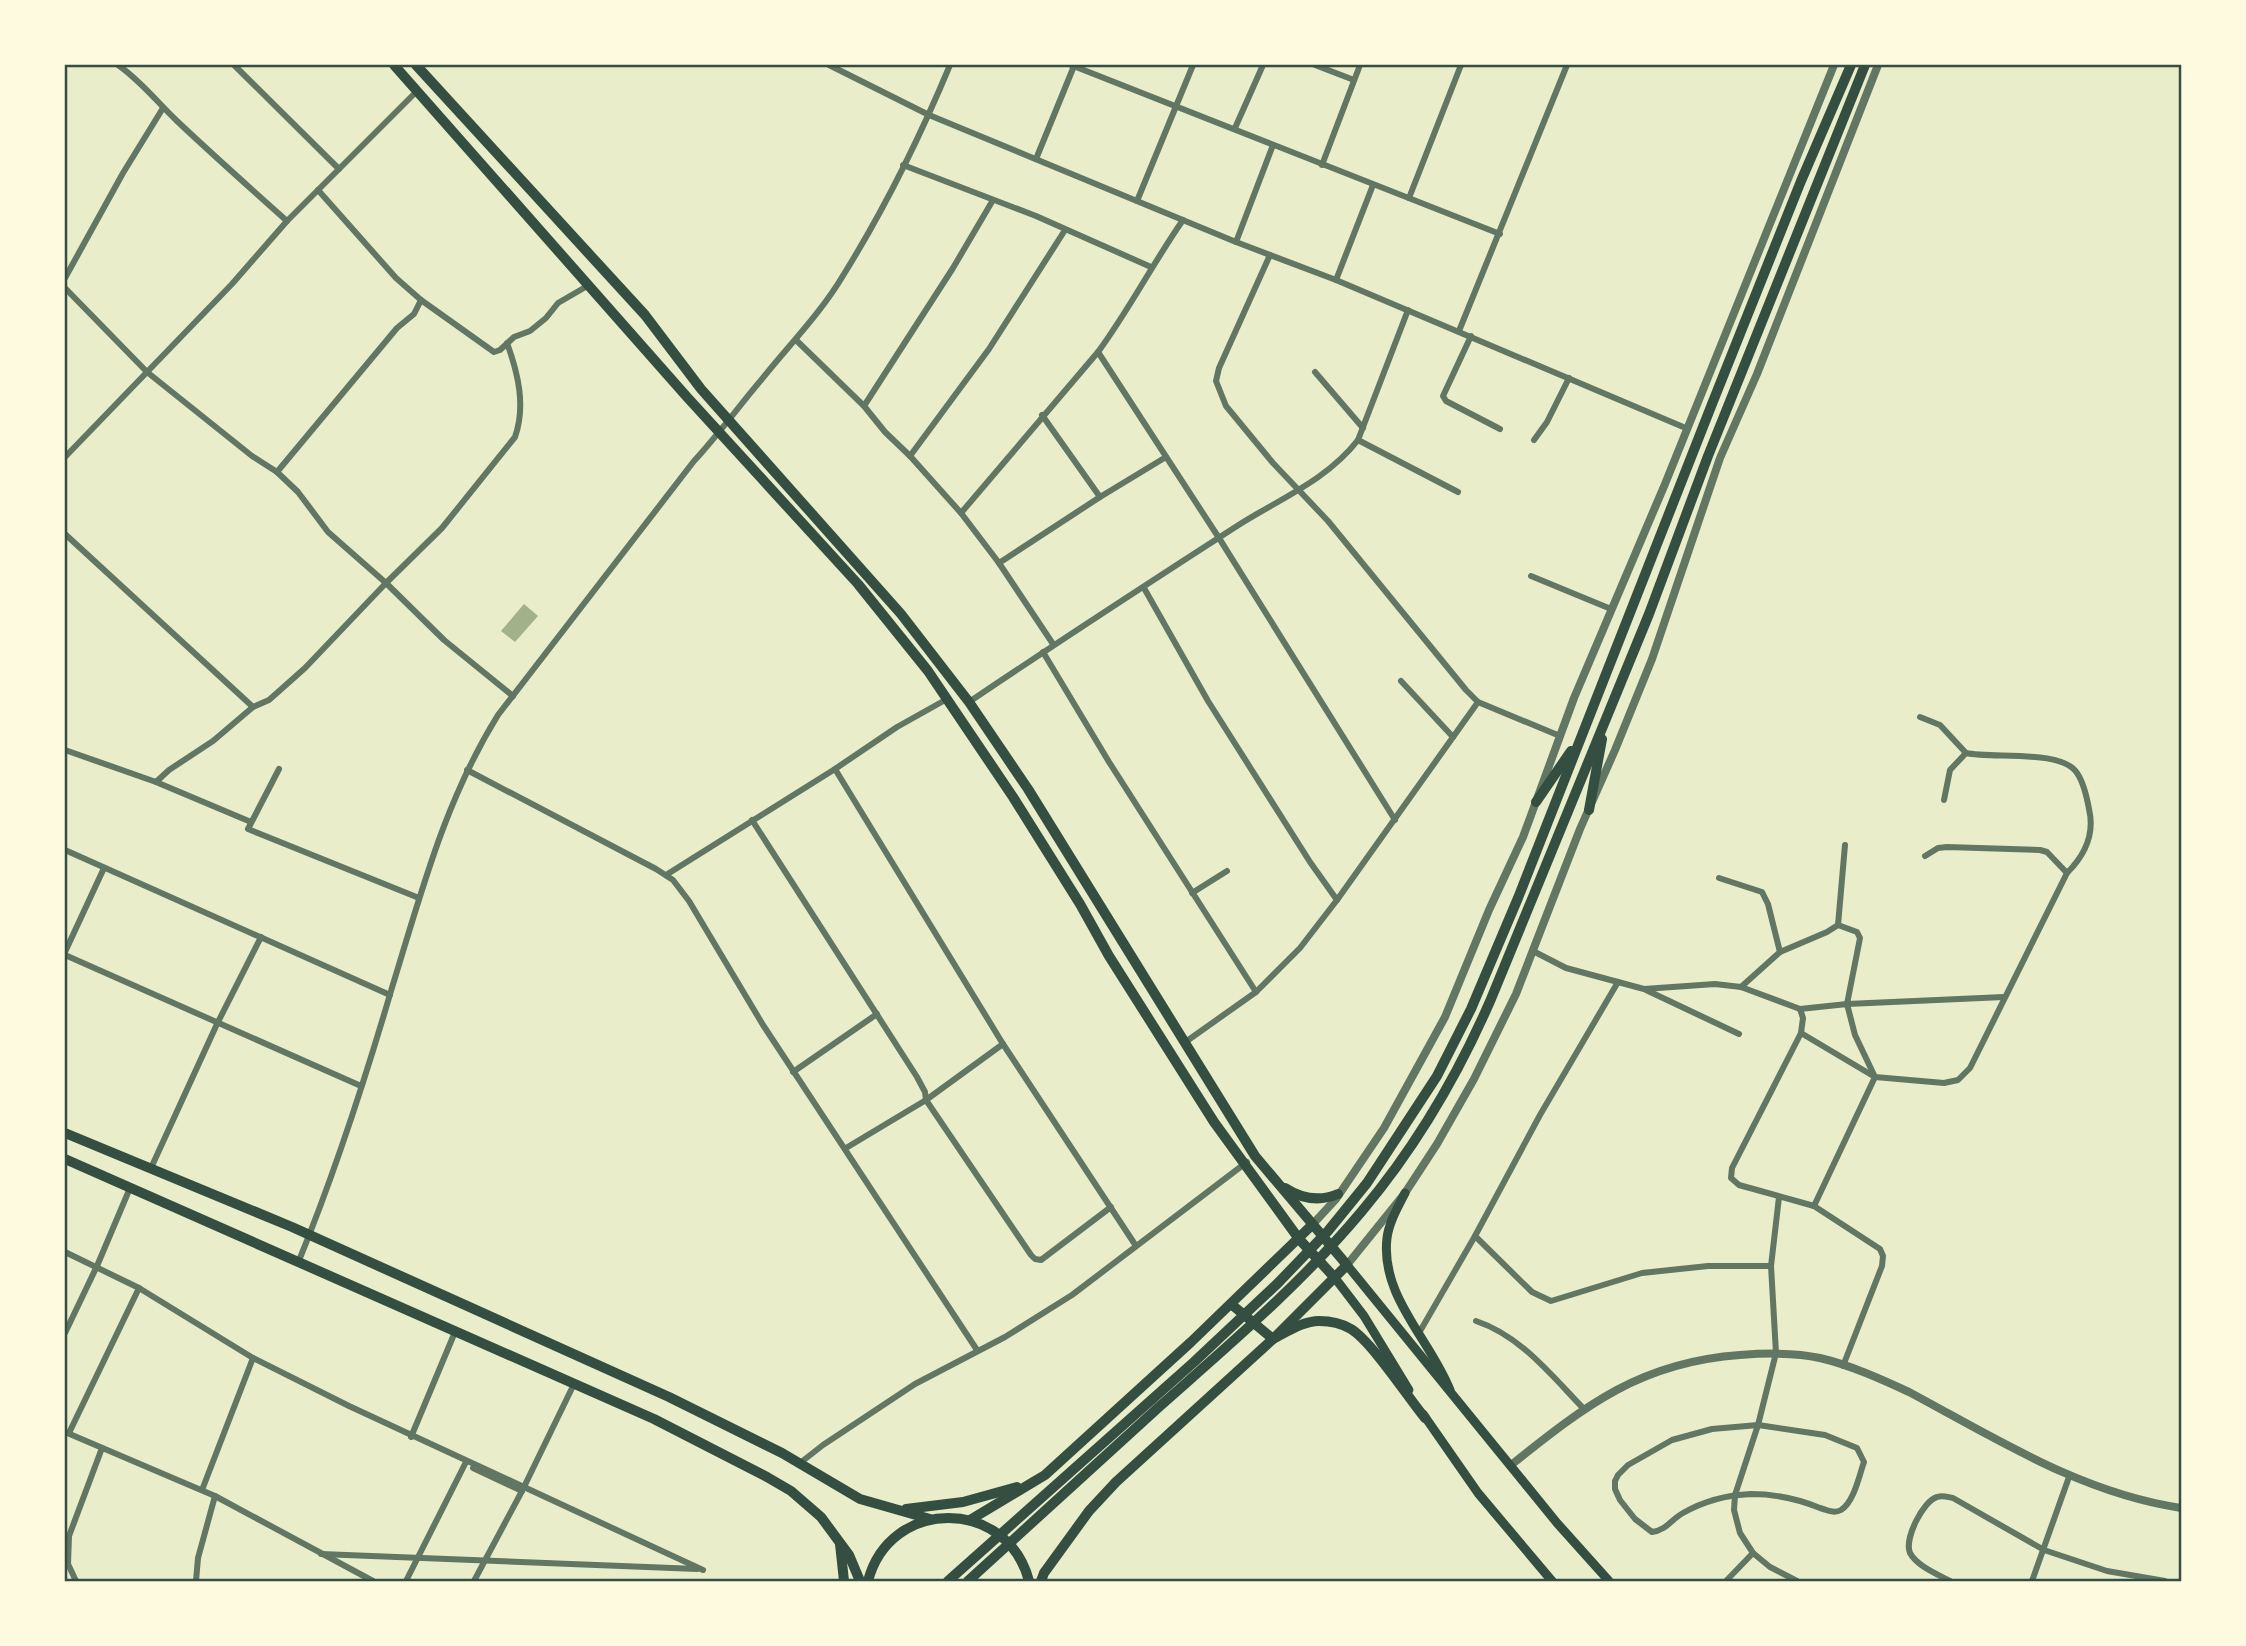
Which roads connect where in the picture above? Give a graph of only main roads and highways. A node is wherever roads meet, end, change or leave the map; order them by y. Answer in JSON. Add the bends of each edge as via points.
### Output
{"nodes":[{"id":1,"x":394,"y":65,"type":"edge"},
{"id":2,"x":416,"y":65,"type":"edge"},
{"id":3,"x":1851,"y":65,"type":"edge"},
{"id":4,"x":1865,"y":65,"type":"edge"},
{"id":5,"x":480,"y":134,"type":"junction"},
{"id":6,"x":466,"y":144,"type":"junction"},
{"id":7,"x":1606,"y":719,"type":"junction"},
{"id":8,"x":1584,"y":731,"type":"junction"},
{"id":9,"x":1028,"y":789,"type":"junction"},
{"id":10,"x":1013,"y":797,"type":"junction"},
{"id":11,"x":1536,"y":802,"type":"road end"},
{"id":12,"x":1589,"y":810,"type":"road end"},
{"id":13,"x":1229,"y":1114,"type":"junction"},
{"id":14,"x":1214,"y":1122,"type":"junction"},
{"id":15,"x":65,"y":1133,"type":"edge"},
{"id":16,"x":65,"y":1159,"type":"edge"},
{"id":17,"x":1270,"y":1176,"type":"junction"},
{"id":18,"x":1405,"y":1193,"type":"road end"},
{"id":19,"x":1338,"y":1194,"type":"road end"},
{"id":20,"x":1312,"y":1225,"type":"junction"},
{"id":21,"x":1299,"y":1239,"type":"junction"},
{"id":22,"x":1347,"y":1265,"type":"junction"},
{"id":23,"x":1335,"y":1278,"type":"junction"},
{"id":24,"x":1231,"y":1304,"type":"junction"},
{"id":25,"x":1273,"y":1339,"type":"junction"},
{"id":26,"x":1453,"y":1398,"type":"junction"},
{"id":27,"x":1425,"y":1418,"type":"junction"},
{"id":28,"x":1045,"y":1475,"type":"junction"},
{"id":29,"x":900,"y":1510,"type":"junction"},
{"id":30,"x":930,"y":1519,"type":"junction"},
{"id":31,"x":970,"y":1520,"type":"junction"},
{"id":32,"x":840,"y":1544,"type":"junction"},
{"id":33,"x":844,"y":1581,"type":"edge"},
{"id":34,"x":860,"y":1581,"type":"edge"},
{"id":35,"x":868,"y":1581,"type":"edge"},
{"id":36,"x":948,"y":1581,"type":"edge"},
{"id":37,"x":968,"y":1581,"type":"edge"},
{"id":38,"x":1030,"y":1581,"type":"edge"},
{"id":39,"x":1041,"y":1581,"type":"edge"},
{"id":40,"x":1552,"y":1581,"type":"edge"},
{"id":41,"x":1609,"y":1581,"type":"edge"}],
"edges":[{"from":1,"to":6,"type":"main road"},
{"from":2,"to":5,"type":"main road"},
{"from":3,"to":8,"type":"main road"},
{"from":4,"to":7,"type":"main road"},
{"from":5,"to":6,"type":"main road"},
{"from":5,"to":9,"type":"main road","via":[[646,315],[701,389],[901,614]]},
{"from":6,"to":10,"type":"main road","via":[[858,584],[928,671]]},
{"from":7,"to":12,"type":"main road"},
{"from":7,"to":37,"type":"main road","via":[[1477,1031],[1431,1114],[1384,1184],[1282,1297]]},
{"from":8,"to":11,"type":"main road"},
{"from":8,"to":36,"type":"main road","via":[[1447,1058],[1390,1151],[1349,1206],[1278,1283],[1194,1362]]},
{"from":9,"to":10,"type":"main road"},
{"from":9,"to":13,"type":"main road"},
{"from":10,"to":14,"type":"main road"},
{"from":13,"to":14,"type":"main road"},
{"from":13,"to":17,"type":"main road"},
{"from":14,"to":21,"type":"main road"},
{"from":15,"to":29,"type":"main road","via":[[310,1235],[669,1396],[860,1499]]},
{"from":16,"to":32,"type":"main road","via":[[654,1419],[791,1491],[821,1517]]},
{"from":17,"to":19,"type":"main road","via":[[1303,1197],[1321,1199]]},
{"from":17,"to":20,"type":"main road"},
{"from":18,"to":26,"type":"main road","via":[[1387,1237],[1392,1285],[1442,1369]]},
{"from":20,"to":21,"type":"main road"},
{"from":20,"to":22,"type":"main road"},
{"from":21,"to":23,"type":"main road"},
{"from":21,"to":24,"type":"main road"},
{"from":22,"to":23,"type":"main road"},
{"from":22,"to":26,"type":"main road"},
{"from":23,"to":25,"type":"main road"},
{"from":23,"to":27,"type":"main road","via":[[1364,1316]]},
{"from":24,"to":25,"type":"main road"},
{"from":24,"to":28,"type":"main road"},
{"from":25,"to":27,"type":"main road","via":[[1317,1321],[1338,1323],[1370,1347]]},
{"from":25,"to":39,"type":"main road","via":[[1116,1482],[1078,1526]]},
{"from":26,"to":41,"type":"main road"},
{"from":27,"to":40,"type":"main road","via":[[1478,1493]]},
{"from":28,"to":29,"type":"main road","via":[[984,1497]]},
{"from":28,"to":31,"type":"main road"},
{"from":29,"to":30,"type":"main road"},
{"from":30,"to":31,"type":"main road"},
{"from":30,"to":35,"type":"main road","via":[[891,1540]]},
{"from":31,"to":38,"type":"main road","via":[[1004,1538],[1018,1553]]},
{"from":32,"to":33,"type":"main road"},
{"from":32,"to":34,"type":"main road"}]}
